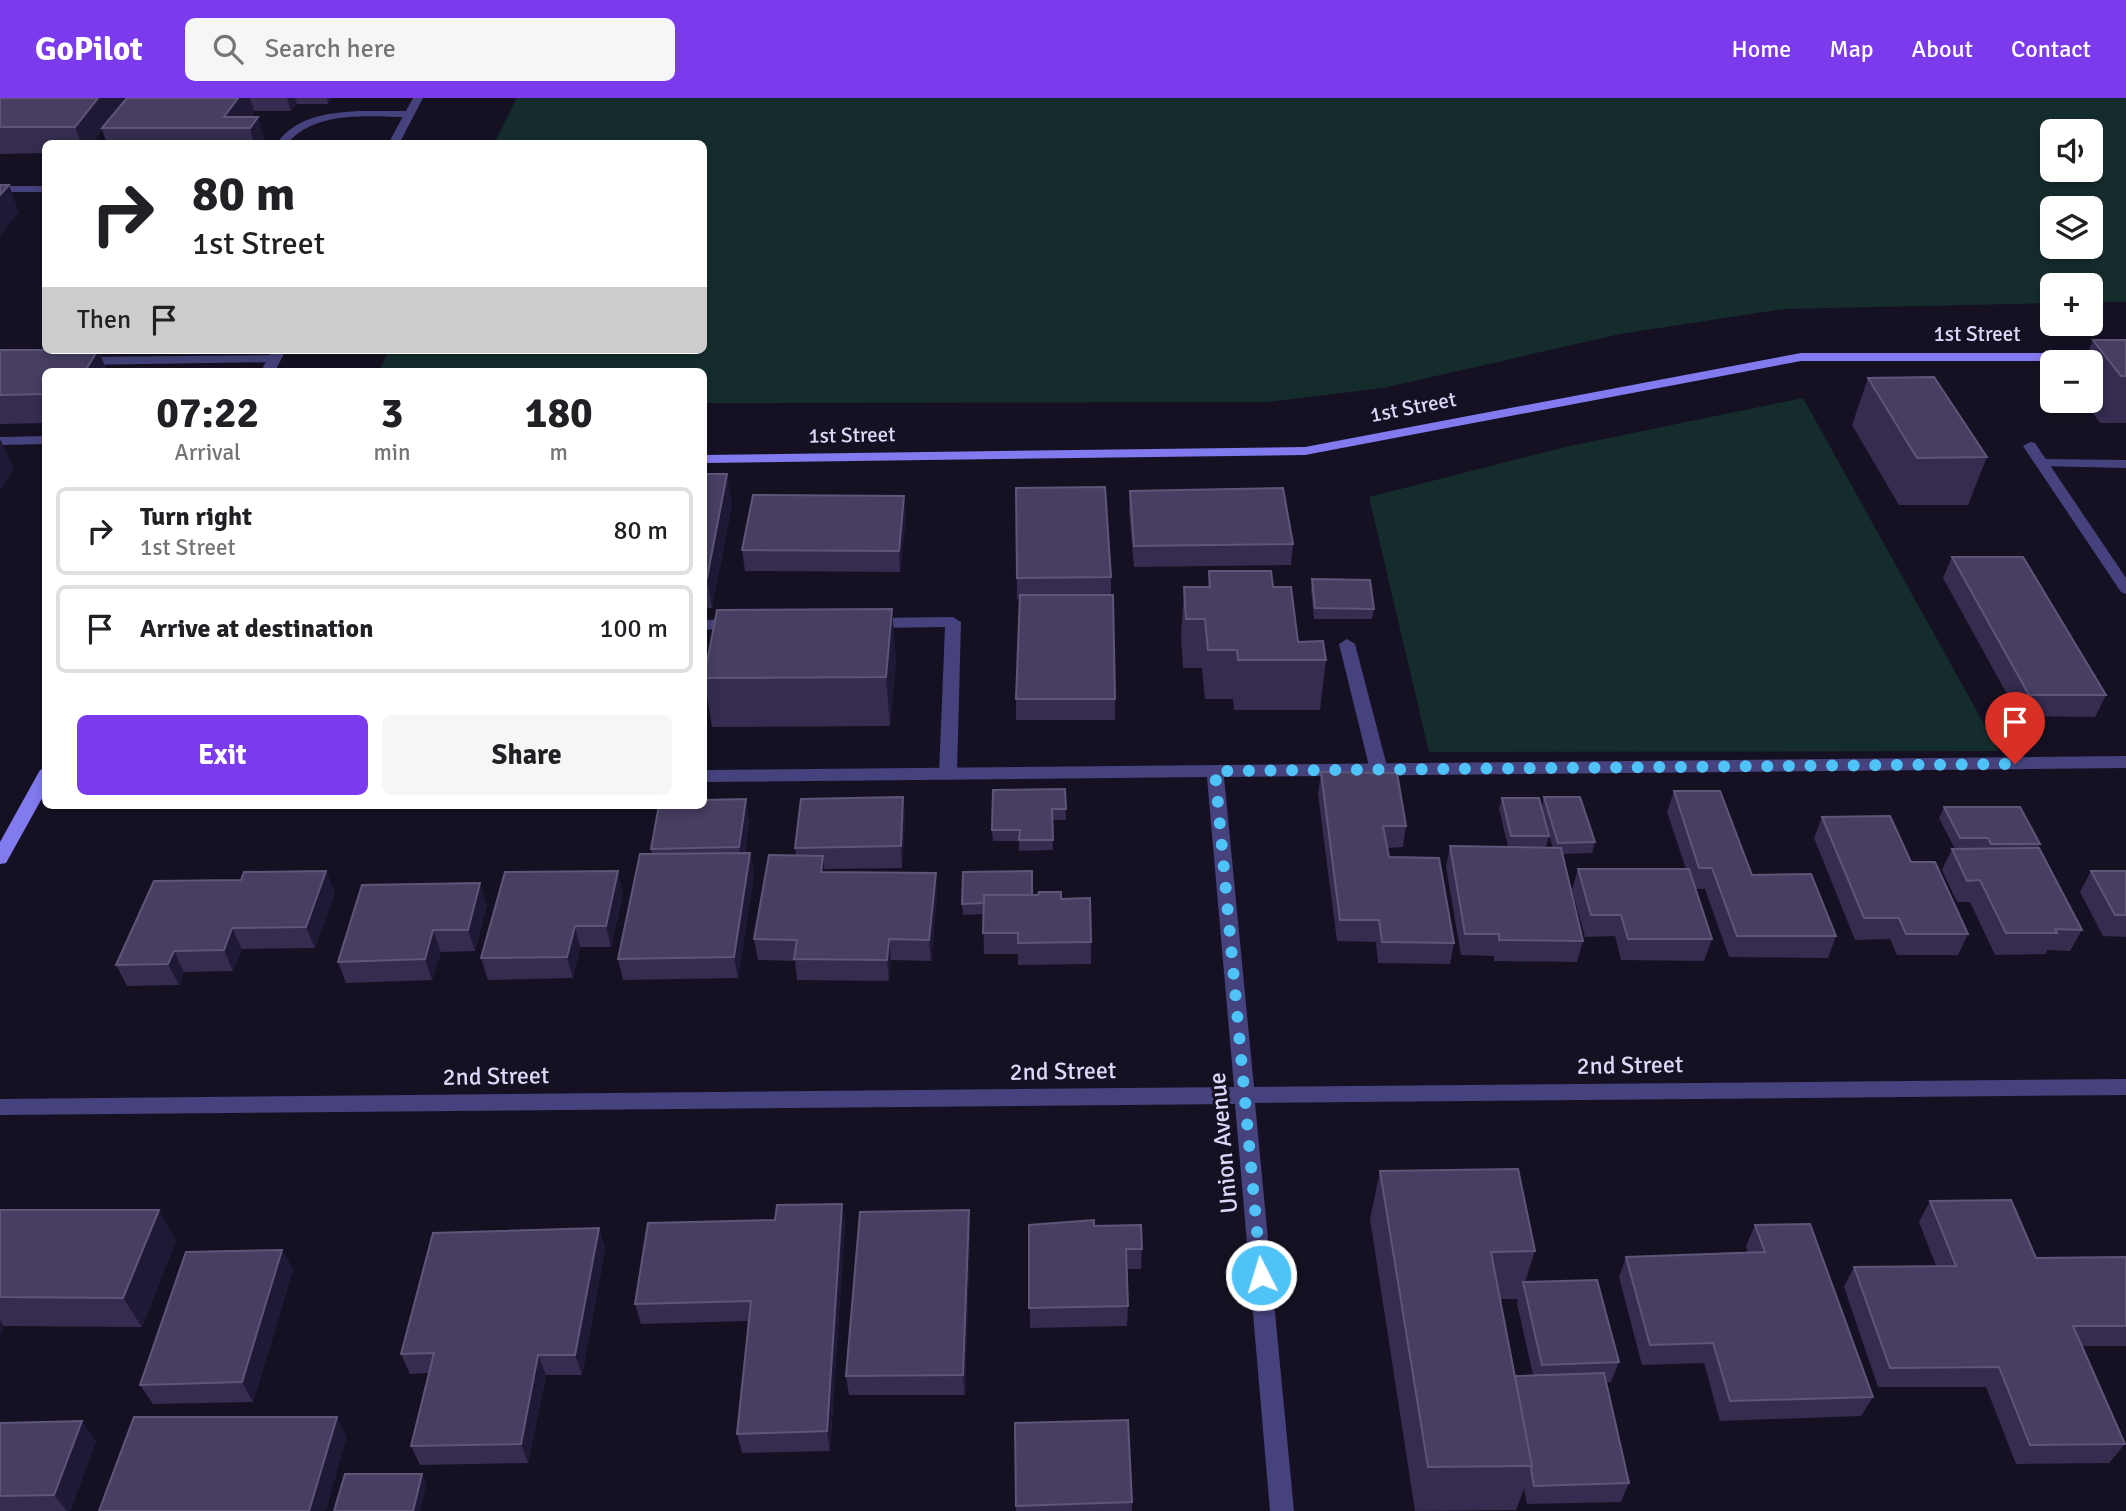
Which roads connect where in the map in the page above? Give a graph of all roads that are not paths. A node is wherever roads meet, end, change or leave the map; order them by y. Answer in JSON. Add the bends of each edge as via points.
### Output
{"nodes":[{"id":1,"x":418,"y":98,"type":"edge"},
{"id":2,"x":410,"y":114,"type":"junction"},
{"id":3,"x":285,"y":140,"type":"edge"},
{"id":4,"x":395,"y":140,"type":"edge"},
{"id":5,"x":0,"y":189,"type":"edge"},
{"id":6,"x":42,"y":189,"type":"edge"},
{"id":7,"x":2126,"y":357,"type":"edge"},
{"id":8,"x":274,"y":360,"type":"edge"},
{"id":9,"x":69,"y":362,"type":"edge"},
{"id":10,"x":42,"y":440,"type":"edge"},
{"id":11,"x":0,"y":441,"type":"edge"},
{"id":12,"x":2030,"y":446,"type":"dead end"},
{"id":13,"x":707,"y":459,"type":"edge"},
{"id":14,"x":2042,"y":463,"type":"junction"},
{"id":15,"x":2126,"y":464,"type":"edge"},
{"id":16,"x":2126,"y":589,"type":"edge"},
{"id":17,"x":856,"y":623,"type":"edge"},
{"id":18,"x":759,"y":624,"type":"edge"},
{"id":19,"x":707,"y":625,"type":"edge"},
{"id":20,"x":1347,"y":644,"type":"dead end"},
{"id":21,"x":2126,"y":762,"type":"edge"},
{"id":22,"x":1379,"y":770,"type":"junction"},
{"id":23,"x":1215,"y":771,"type":"junction"},
{"id":24,"x":948,"y":774,"type":"junction"},
{"id":25,"x":707,"y":776,"type":"edge"},
{"id":26,"x":42,"y":783,"type":"edge"},
{"id":27,"x":2,"y":852,"type":"edge"},
{"id":28,"x":2126,"y":1087,"type":"edge"},
{"id":29,"x":1245,"y":1096,"type":"junction"},
{"id":30,"x":0,"y":1107,"type":"edge"},
{"id":31,"x":1282,"y":1511,"type":"edge"}],
"edges":[{"from":1,"to":2,"type":"street"},
{"from":2,"to":3,"type":"street","via":[[323,117],[300,123]]},
{"from":2,"to":4,"type":"street"},
{"from":5,"to":6,"type":"street"},
{"from":7,"to":13,"type":"street","name":"1st Street","via":[[1801,357],[1305,451]]},
{"from":8,"to":9,"type":"street"},
{"from":10,"to":11,"type":"street"},
{"from":12,"to":14,"type":"street"},
{"from":14,"to":15,"type":"street"},
{"from":14,"to":16,"type":"street"},
{"from":17,"to":24,"type":"street","via":[[953,622]]},
{"from":18,"to":19,"type":"street"},
{"from":20,"to":22,"type":"street"},
{"from":21,"to":22,"type":"street"},
{"from":22,"to":23,"type":"street"},
{"from":23,"to":24,"type":"street"},
{"from":23,"to":29,"type":"street","name":"Union Avenue"},
{"from":24,"to":25,"type":"street"},
{"from":26,"to":27,"type":"street"},
{"from":28,"to":29,"type":"street","name":"2nd Street"},
{"from":29,"to":30,"type":"street","name":"2nd Street"},
{"from":29,"to":31,"type":"street","name":"Union Avenue"}]}
